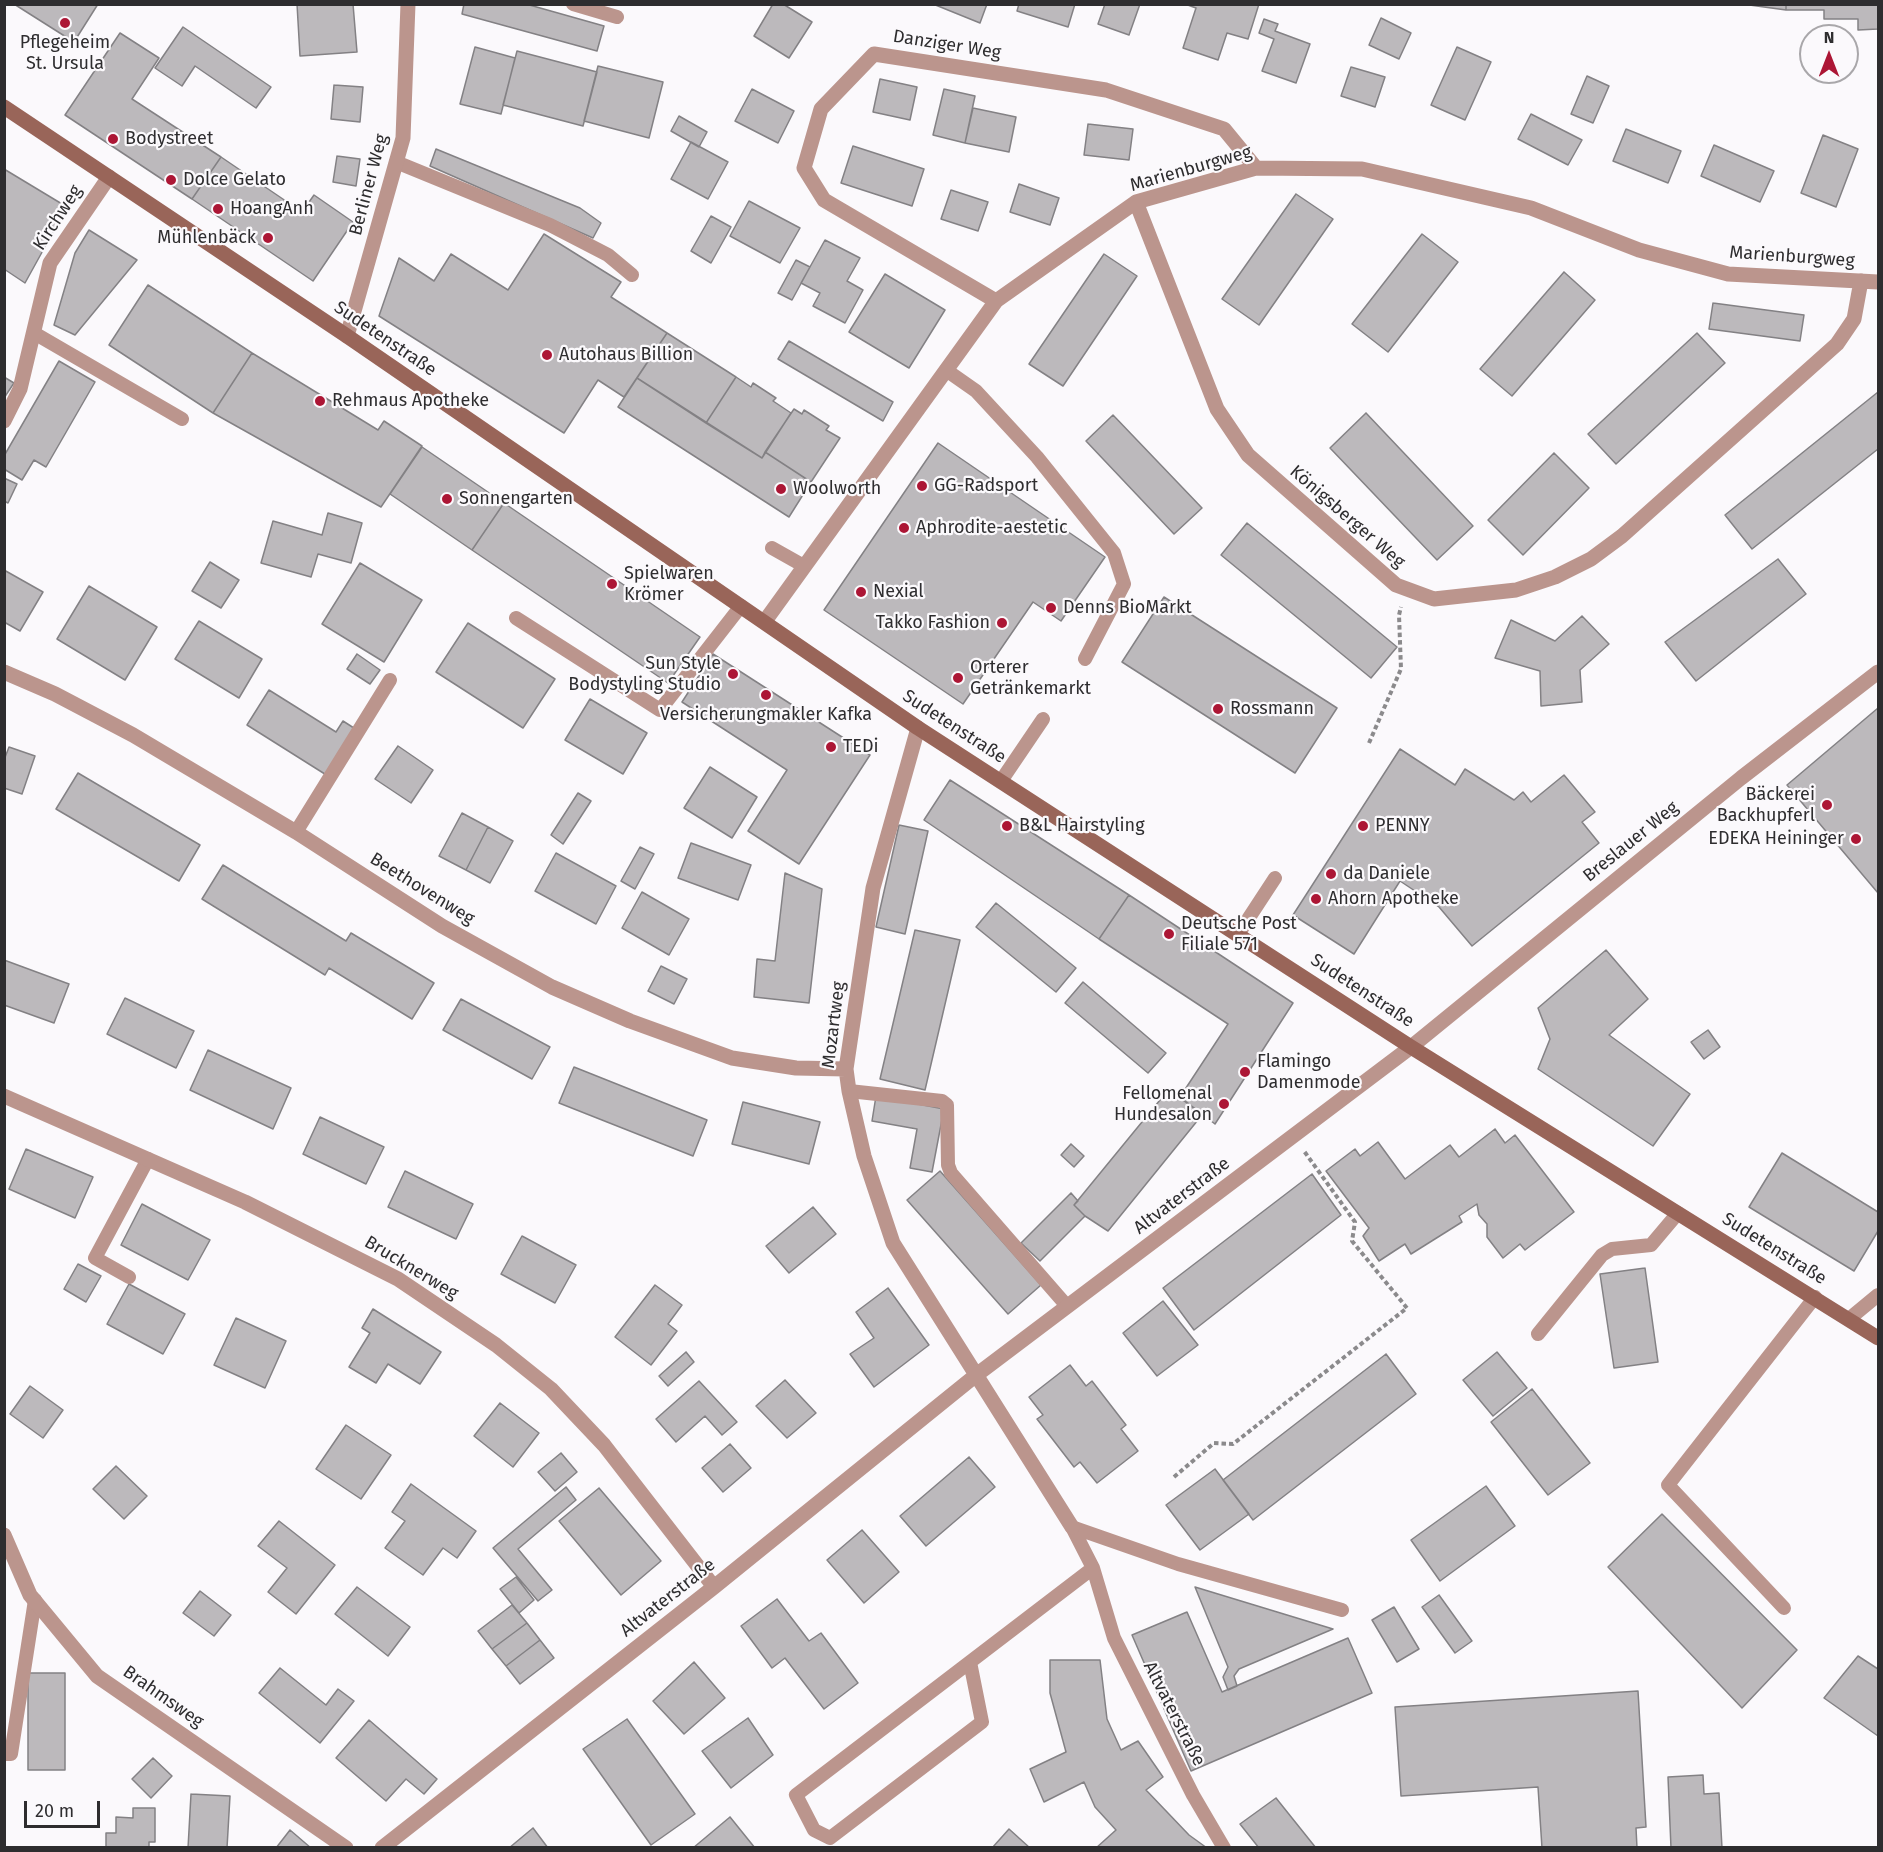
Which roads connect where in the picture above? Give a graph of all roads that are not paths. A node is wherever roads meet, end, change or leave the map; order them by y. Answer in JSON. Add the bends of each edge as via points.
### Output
{"nodes":[{"id":1,"x":408,"y":4,"type":"edge"},
{"id":2,"x":573,"y":4,"type":"edge"},
{"id":3,"x":617,"y":17,"type":"dead end"},
{"id":4,"x":4,"y":107,"type":"edge"},
{"id":5,"x":396,"y":162,"type":"junction"},
{"id":6,"x":1256,"y":168,"type":"junction"},
{"id":7,"x":109,"y":177,"type":"junction"},
{"id":8,"x":1136,"y":202,"type":"junction"},
{"id":9,"x":632,"y":275,"type":"dead end"},
{"id":10,"x":1861,"y":282,"type":"junction"},
{"id":11,"x":1878,"y":282,"type":"edge"},
{"id":12,"x":996,"y":301,"type":"junction"},
{"id":13,"x":34,"y":333,"type":"junction"},
{"id":14,"x":347,"y":336,"type":"junction"},
{"id":15,"x":946,"y":370,"type":"junction"},
{"id":16,"x":182,"y":419,"type":"dead end"},
{"id":17,"x":4,"y":422,"type":"edge"},
{"id":18,"x":772,"y":548,"type":"dead end"},
{"id":19,"x":804,"y":566,"type":"junction"},
{"id":20,"x":741,"y":606,"type":"junction"},
{"id":21,"x":516,"y":618,"type":"dead end"},
{"id":22,"x":765,"y":621,"type":"junction"},
{"id":23,"x":1085,"y":658,"type":"dead end"},
{"id":24,"x":4,"y":672,"type":"edge"},
{"id":25,"x":1878,"y":672,"type":"edge"},
{"id":26,"x":390,"y":680,"type":"dead end"},
{"id":27,"x":1043,"y":719,"type":"dead end"},
{"id":28,"x":918,"y":728,"type":"junction"},
{"id":29,"x":1001,"y":781,"type":"junction"},
{"id":30,"x":296,"y":832,"type":"junction"},
{"id":31,"x":1275,"y":878,"type":"dead end"},
{"id":32,"x":1239,"y":933,"type":"junction"},
{"id":33,"x":1412,"y":1047,"type":"junction"},
{"id":34,"x":846,"y":1069,"type":"junction"},
{"id":35,"x":849,"y":1091,"type":"junction"},
{"id":36,"x":4,"y":1096,"type":"edge"},
{"id":37,"x":148,"y":1159,"type":"junction"},
{"id":38,"x":1678,"y":1213,"type":"junction"},
{"id":39,"x":129,"y":1277,"type":"dead end"},
{"id":40,"x":1878,"y":1295,"type":"edge"},
{"id":41,"x":1815,"y":1297,"type":"junction"},
{"id":42,"x":1067,"y":1306,"type":"junction"},
{"id":43,"x":1849,"y":1319,"type":"junction"},
{"id":44,"x":1538,"y":1334,"type":"dead end"},
{"id":45,"x":1878,"y":1338,"type":"edge"},
{"id":46,"x":975,"y":1376,"type":"junction"},
{"id":47,"x":1072,"y":1527,"type":"junction"},
{"id":48,"x":4,"y":1535,"type":"edge"},
{"id":49,"x":1093,"y":1568,"type":"junction"},
{"id":50,"x":714,"y":1587,"type":"junction"},
{"id":51,"x":34,"y":1600,"type":"junction"},
{"id":52,"x":1784,"y":1608,"type":"dead end"},
{"id":53,"x":1342,"y":1610,"type":"dead end"},
{"id":54,"x":970,"y":1662,"type":"junction"},
{"id":55,"x":4,"y":1754,"type":"edge"},
{"id":56,"x":346,"y":1848,"type":"edge"},
{"id":57,"x":381,"y":1848,"type":"edge"},
{"id":58,"x":1224,"y":1848,"type":"edge"}],
"edges":[{"from":1,"to":5,"type":"street","name":"Berliner Weg","via":[[403,138]]},
{"from":2,"to":3,"type":"lane"},
{"from":4,"to":7,"type":"street","name":"Sudetenstraße"},
{"from":5,"to":9,"type":"lane","via":[[550,225],[608,255]]},
{"from":5,"to":14,"type":"street","name":"Berliner Weg"},
{"from":6,"to":8,"type":"street","name":"Marienburgweg"},
{"from":6,"to":10,"type":"street","name":"Marienburgweg","via":[[1362,169],[1531,208],[1639,250],[1728,274]]},
{"from":6,"to":12,"type":"street","name":"Danziger Weg","via":[[1224,129],[1106,90],[874,54],[821,109],[804,168],[824,200]]},
{"from":7,"to":13,"type":"street","name":"Kirchweg","via":[[50,263]]},
{"from":7,"to":14,"type":"street","name":"Sudetenstraße"},
{"from":8,"to":10,"type":"street","name":"Königsberger Weg","via":[[1217,409],[1248,455],[1396,585],[1434,599],[1516,590],[1555,577],[1591,559],[1622,536],[1837,344],[1854,319]]},
{"from":8,"to":12,"type":"street","name":"Marienburgweg"},
{"from":10,"to":11,"type":"street","name":"Marienburgweg"},
{"from":12,"to":15,"type":"street","name":"Marienburgweg"},
{"from":13,"to":16,"type":"lane"},
{"from":13,"to":17,"type":"street","name":"Kirchweg","via":[[20,389]]},
{"from":14,"to":20,"type":"street","name":"Sudetenstraße"},
{"from":15,"to":19,"type":"street","name":"Marienburgweg"},
{"from":15,"to":23,"type":"lane","via":[[976,391],[1038,457],[1114,553],[1124,584]]},
{"from":18,"to":19,"type":"lane"},
{"from":19,"to":22,"type":"street","name":"Marienburgweg"},
{"from":20,"to":21,"type":"lane","via":[[660,710]]},
{"from":20,"to":22,"type":"street","name":"Sudetenstraße"},
{"from":22,"to":28,"type":"street","name":"Sudetenstraße"},
{"from":24,"to":30,"type":"street","name":"Beethovenweg","via":[[133,735]]},
{"from":25,"to":33,"type":"street","name":"Breslauer Weg","via":[[1741,778]]},
{"from":26,"to":30,"type":"lane"},
{"from":27,"to":29,"type":"lane"},
{"from":28,"to":29,"type":"street","name":"Sudetenstraße"},
{"from":28,"to":34,"type":"street","name":"Mozartweg","via":[[873,888]]},
{"from":29,"to":32,"type":"street","name":"Sudetenstraße"},
{"from":30,"to":34,"type":"street","name":"Beethovenweg","via":[[442,926],[552,987],[630,1022],[732,1058],[796,1068]]},
{"from":31,"to":32,"type":"lane"},
{"from":32,"to":33,"type":"street","name":"Sudetenstraße"},
{"from":33,"to":38,"type":"street","name":"Sudetenstraße"},
{"from":33,"to":42,"type":"street","name":"Altvaterstraße"},
{"from":34,"to":35,"type":"street","name":"Mozartweg"},
{"from":35,"to":42,"type":"lane","via":[[942,1101],[947,1105],[951,1173]]},
{"from":35,"to":46,"type":"street","name":"Mozartweg","via":[[864,1156],[893,1243]]},
{"from":36,"to":37,"type":"street","name":"Brucknerweg"},
{"from":37,"to":39,"type":"lane","via":[[95,1258]]},
{"from":37,"to":50,"type":"street","name":"Brucknerweg","via":[[245,1202],[398,1279],[496,1345],[551,1389],[604,1445]]},
{"from":38,"to":41,"type":"street","name":"Sudetenstraße"},
{"from":38,"to":44,"type":"lane","via":[[1651,1245],[1612,1249],[1602,1255]]},
{"from":40,"to":43,"type":"lane"},
{"from":41,"to":43,"type":"street","name":"Sudetenstraße"},
{"from":41,"to":52,"type":"lane","via":[[1668,1485]]},
{"from":42,"to":46,"type":"street","name":"Altvaterstraße"},
{"from":43,"to":45,"type":"street","name":"Sudetenstraße"},
{"from":46,"to":47,"type":"street","name":"Altvaterstraße"},
{"from":46,"to":50,"type":"street","name":"Altvaterstraße"},
{"from":47,"to":49,"type":"lane","name":"Altvaterstraße"},
{"from":47,"to":53,"type":"lane","via":[[1178,1564]]},
{"from":48,"to":51,"type":"street","name":"Brahmsweg"},
{"from":49,"to":54,"type":"lane"},
{"from":49,"to":58,"type":"lane","name":"Altvaterstraße","via":[[1114,1638]]},
{"from":50,"to":57,"type":"street","name":"Altvaterstraße"},
{"from":51,"to":55,"type":"lane","via":[[12,1754]]},
{"from":51,"to":56,"type":"street","name":"Brahmsweg","via":[[97,1676]]},
{"from":54,"to":54,"type":"lane","via":[[796,1795],[814,1830],[830,1838],[982,1722]]}]}
